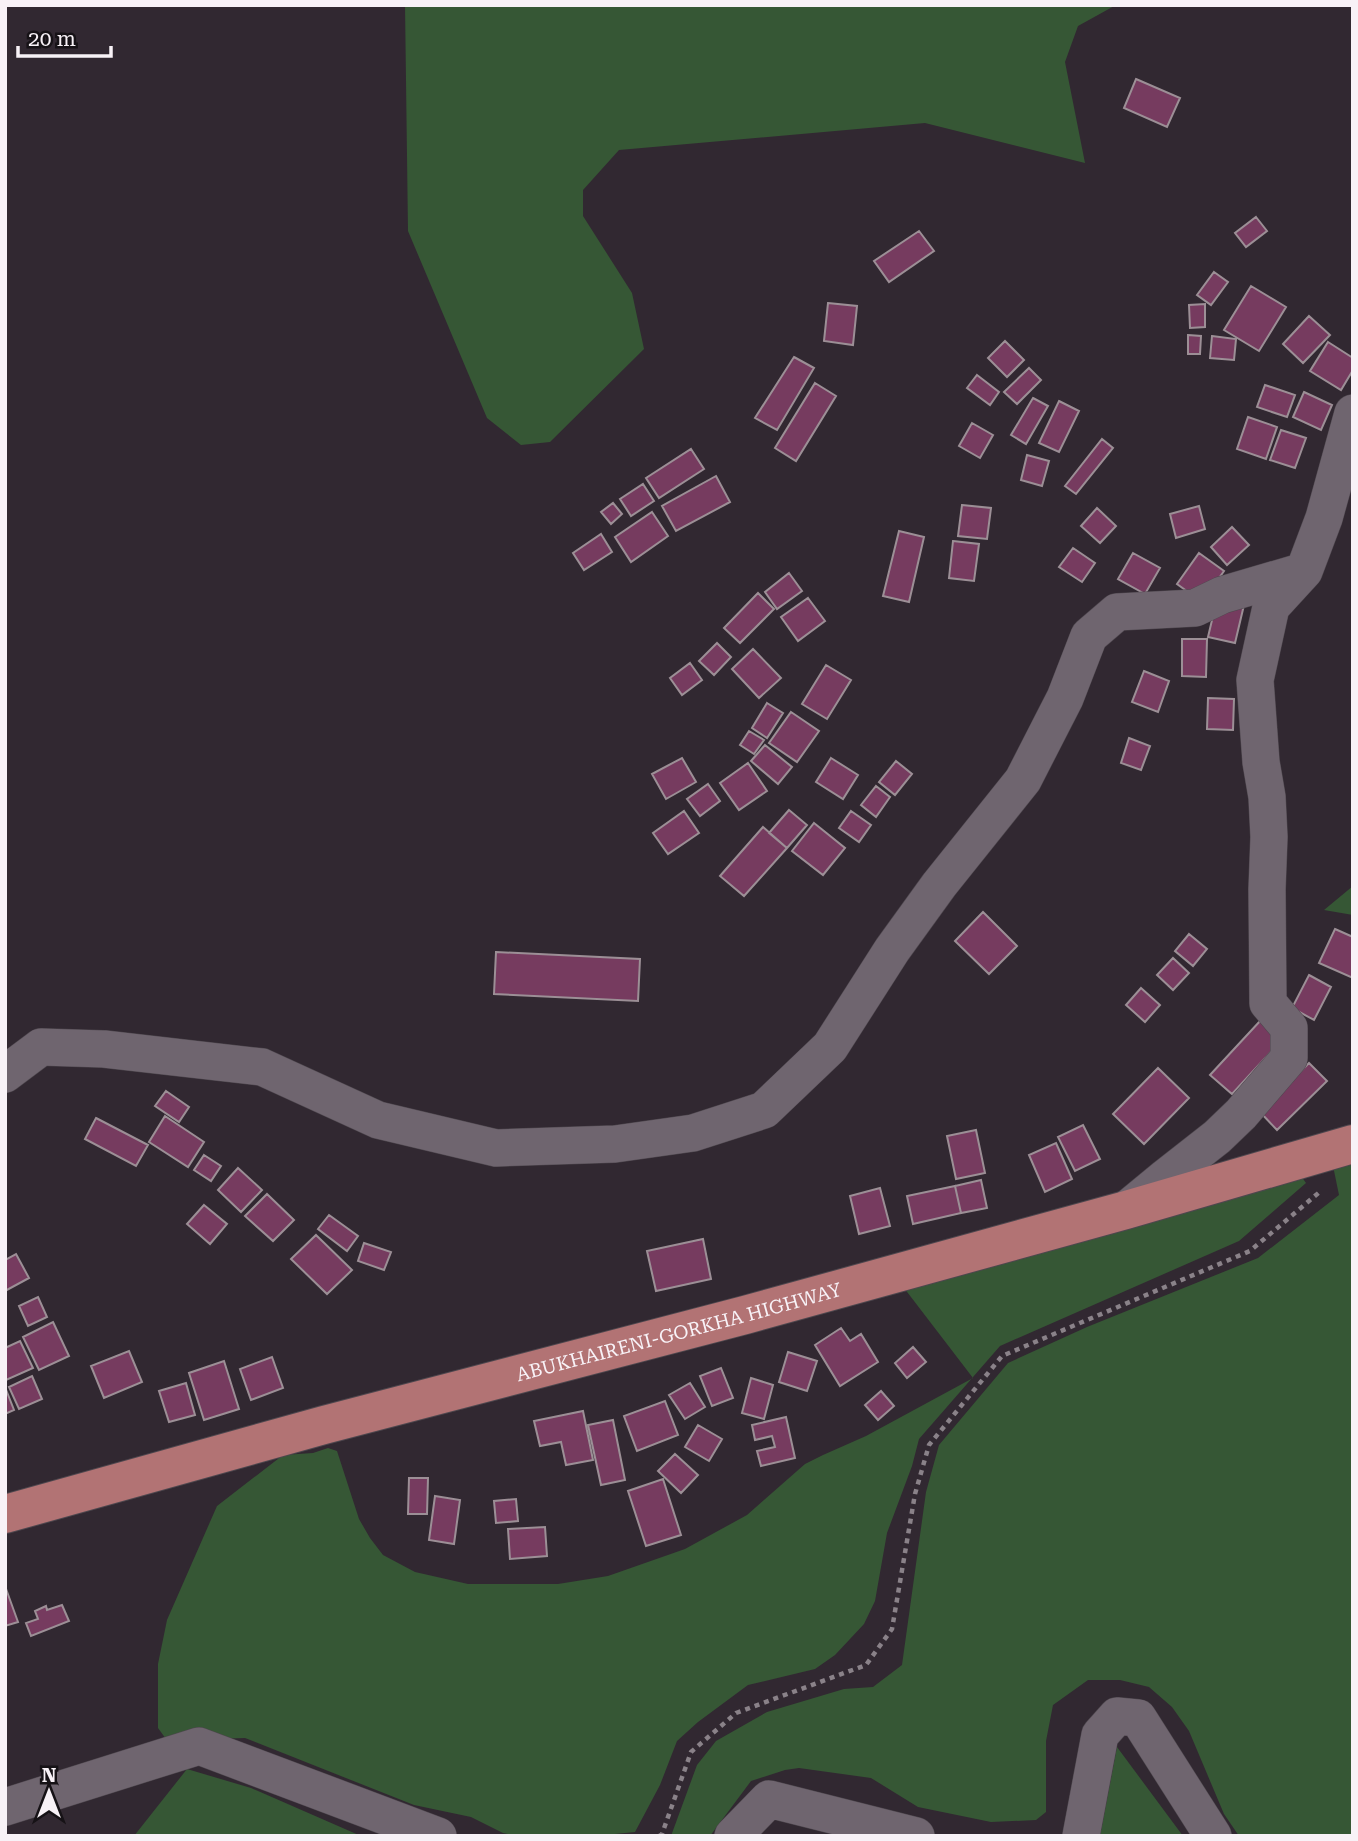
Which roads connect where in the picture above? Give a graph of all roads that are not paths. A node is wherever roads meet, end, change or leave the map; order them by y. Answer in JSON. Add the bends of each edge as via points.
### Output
{"nodes":[{"id":1,"x":1353,"y":413,"type":"edge"},
{"id":2,"x":1304,"y":571,"type":"junction"},
{"id":3,"x":5,"y":1074,"type":"edge"},
{"id":4,"x":1353,"y":1144,"type":"edge"},
{"id":5,"x":1126,"y":1210,"type":"junction"},
{"id":6,"x":5,"y":1514,"type":"edge"},
{"id":7,"x":5,"y":1807,"type":"edge"},
{"id":8,"x":438,"y":1836,"type":"edge"},
{"id":9,"x":733,"y":1836,"type":"edge"},
{"id":10,"x":916,"y":1836,"type":"edge"},
{"id":11,"x":1081,"y":1836,"type":"edge"},
{"id":12,"x":1213,"y":1836,"type":"edge"}],
"edges":[{"from":1,"to":2,"type":"street"},
{"from":2,"to":3,"type":"street","via":[[1222,595],[1195,608],[1117,612],[1089,636],[1065,698],[1023,780],[892,950],[830,1047],[764,1110],[693,1133],[615,1144],[496,1148],[378,1120],[262,1067],[104,1049],[41,1047]]},
{"from":2,"to":5,"type":"street","via":[[1271,607],[1255,680],[1269,837],[1268,1003],[1289,1028],[1289,1058],[1217,1137]]},
{"from":4,"to":5,"type":"main road","name":"ABUKHAIRENI-GORKHA HIGHWAY"},
{"from":5,"to":6,"type":"main road","name":"ABUKHAIRENI-GORKHA HIGHWAY"},
{"from":7,"to":8,"type":"street","via":[[199,1746]]},
{"from":9,"to":10,"type":"street","via":[[769,1799]]},
{"from":11,"to":12,"type":"street","via":[[1100,1735],[1117,1716],[1138,1718]]}]}
